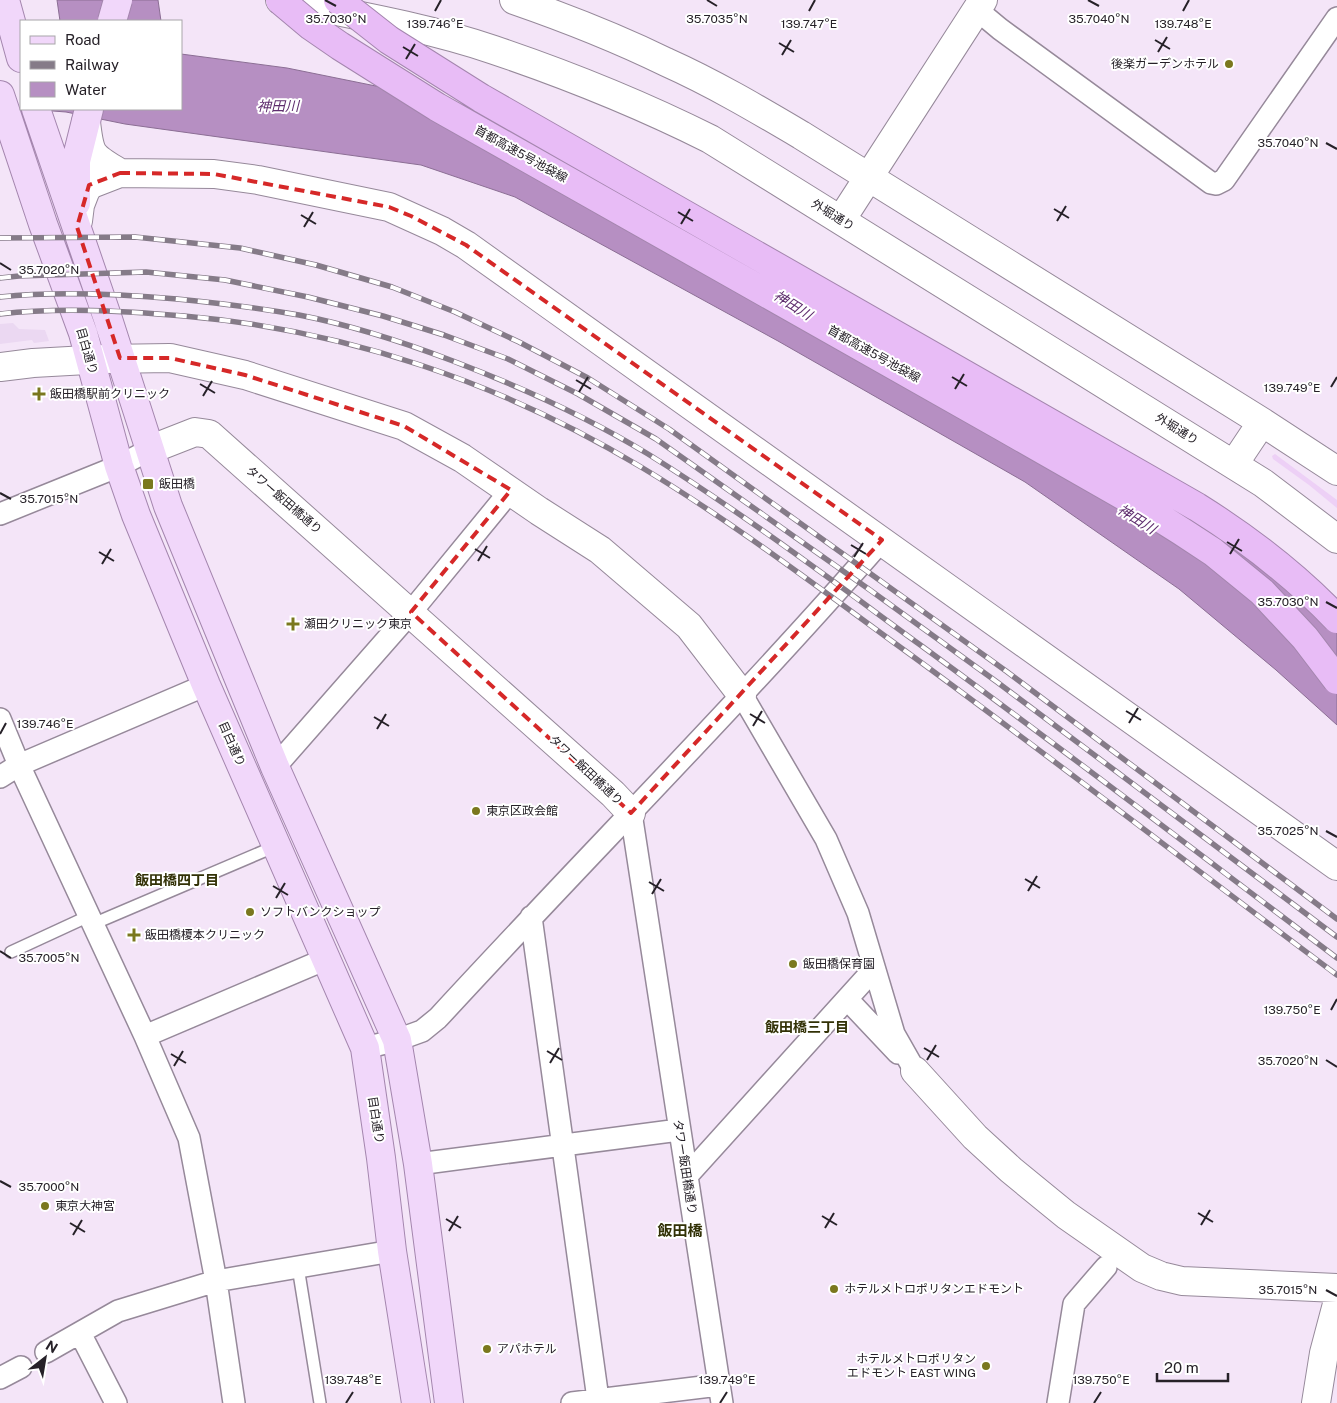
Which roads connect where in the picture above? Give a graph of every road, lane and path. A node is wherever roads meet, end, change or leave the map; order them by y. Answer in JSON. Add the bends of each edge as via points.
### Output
{"nodes":[{"id":1,"x":118,"y":0,"type":"edge"},
{"id":2,"x":280,"y":0,"type":"edge"},
{"id":3,"x":338,"y":0,"type":"edge"},
{"id":4,"x":514,"y":0,"type":"edge"},
{"id":5,"x":975,"y":3,"type":"edge"},
{"id":6,"x":1337,"y":18,"type":"edge"},
{"id":7,"x":112,"y":20,"type":"edge"},
{"id":8,"x":3,"y":105,"type":"edge"},
{"id":9,"x":37,"y":112,"type":"edge"},
{"id":10,"x":87,"y":115,"type":"edge"},
{"id":11,"x":120,"y":173,"type":"junction"},
{"id":12,"x":869,"y":177,"type":"junction"},
{"id":13,"x":842,"y":220,"type":"junction"},
{"id":14,"x":77,"y":227,"type":"junction"},
{"id":15,"x":120,"y":358,"type":"junction"},
{"id":16,"x":90,"y":360,"type":"junction"},
{"id":17,"x":0,"y":367,"type":"edge"},
{"id":18,"x":1262,"y":422,"type":"junction"},
{"id":19,"x":149,"y":450,"type":"junction"},
{"id":20,"x":1234,"y":464,"type":"junction"},
{"id":21,"x":119,"y":466,"type":"junction"},
{"id":22,"x":1337,"y":471,"type":"edge"},
{"id":23,"x":511,"y":490,"type":"junction"},
{"id":24,"x":0,"y":514,"type":"edge"},
{"id":25,"x":1337,"y":539,"type":"edge"},
{"id":26,"x":882,"y":540,"type":"junction"},
{"id":27,"x":411,"y":612,"type":"junction"},
{"id":28,"x":1337,"y":618,"type":"edge"},
{"id":29,"x":1337,"y":680,"type":"edge"},
{"id":30,"x":206,"y":685,"type":"junction"},
{"id":31,"x":742,"y":695,"type":"junction"},
{"id":32,"x":0,"y":719,"type":"edge"},
{"id":33,"x":19,"y":765,"type":"junction"},
{"id":34,"x":275,"y":767,"type":"junction"},
{"id":35,"x":0,"y":777,"type":"edge"},
{"id":36,"x":631,"y":814,"type":"junction"},
{"id":37,"x":276,"y":846,"type":"junction"},
{"id":38,"x":1337,"y":866,"type":"edge"},
{"id":39,"x":531,"y":917,"type":"junction"},
{"id":40,"x":91,"y":920,"type":"junction"},
{"id":41,"x":11,"y":952,"type":"dead end"},
{"id":42,"x":326,"y":959,"type":"junction"},
{"id":43,"x":874,"y":969,"type":"junction"},
{"id":44,"x":847,"y":999,"type":"junction"},
{"id":45,"x":144,"y":1036,"type":"junction"},
{"id":46,"x":396,"y":1040,"type":"junction"},
{"id":47,"x":365,"y":1048,"type":"junction"},
{"id":48,"x":916,"y":1071,"type":"junction"},
{"id":49,"x":680,"y":1130,"type":"junction"},
{"id":50,"x":563,"y":1145,"type":"junction"},
{"id":51,"x":418,"y":1164,"type":"junction"},
{"id":52,"x":687,"y":1176,"type":"junction"},
{"id":53,"x":392,"y":1251,"type":"junction"},
{"id":54,"x":298,"y":1267,"type":"junction"},
{"id":55,"x":1106,"y":1267,"type":"dead end"},
{"id":56,"x":216,"y":1281,"type":"junction"},
{"id":57,"x":1337,"y":1288,"type":"edge"},
{"id":58,"x":1337,"y":1304,"type":"edge"},
{"id":59,"x":80,"y":1333,"type":"junction"},
{"id":60,"x":46,"y":1352,"type":"dead end"},
{"id":61,"x":21,"y":1367,"type":"dead end"},
{"id":62,"x":0,"y":1378,"type":"edge"},
{"id":63,"x":720,"y":1394,"type":"edge"},
{"id":64,"x":596,"y":1401,"type":"edge"},
{"id":65,"x":116,"y":1403,"type":"edge"},
{"id":66,"x":234,"y":1403,"type":"edge"},
{"id":67,"x":320,"y":1403,"type":"edge"},
{"id":68,"x":416,"y":1403,"type":"edge"},
{"id":69,"x":449,"y":1403,"type":"edge"},
{"id":70,"x":572,"y":1403,"type":"edge"},
{"id":71,"x":1058,"y":1403,"type":"edge"},
{"id":72,"x":1316,"y":1403,"type":"edge"}],
"edges":[{"from":1,"to":7,"type":"main road","bridge":true},
{"from":2,"to":13,"type":"street","name":"外堀通り","via":[[417,29],[492,49],[613,94],[710,139]]},
{"from":2,"to":29,"type":"highway","name":"首都高速5号池袋線","bridge":true,"via":[[340,46],[437,107],[1060,459],[1181,531],[1262,592],[1305,638]]},
{"from":3,"to":28,"type":"highway","bridge":true,"via":[[389,40],[481,98],[1197,507],[1285,569]]},
{"from":4,"to":12,"type":"street","via":[[592,29],[666,62],[741,100]]},
{"from":5,"to":6,"type":"street","via":[[1023,46],[1216,184],[1224,180]]},
{"from":5,"to":12,"type":"street"},
{"from":8,"to":16,"type":"main road","name":"目白通り"},
{"from":9,"to":14,"type":"main road"},
{"from":10,"to":11,"type":"street","via":[[92,154]]},
{"from":10,"to":14,"type":"main road","via":[[76,161]]},
{"from":11,"to":14,"type":"street","via":[[89,186],[80,205]]},
{"from":11,"to":26,"type":"street","via":[[214,174],[258,180],[389,207],[442,231]]},
{"from":12,"to":13,"type":"street"},
{"from":12,"to":18,"type":"street"},
{"from":13,"to":20,"type":"street","name":"外堀通り"},
{"from":14,"to":15,"type":"main road"},
{"from":15,"to":16,"type":"street"},
{"from":15,"to":19,"type":"main road"},
{"from":15,"to":23,"type":"street","via":[[170,358],[245,375],[404,426]]},
{"from":16,"to":17,"type":"street"},
{"from":16,"to":21,"type":"main road","name":"目白通り"},
{"from":18,"to":20,"type":"street"},
{"from":18,"to":22,"type":"street"},
{"from":19,"to":21,"type":"street"},
{"from":19,"to":27,"type":"street","name":"タワー飯田橋通り","via":[[195,432],[209,434]]},
{"from":19,"to":34,"type":"main road","via":[[168,506]]},
{"from":20,"to":25,"type":"street","name":"外堀通り"},
{"from":21,"to":24,"type":"street"},
{"from":21,"to":30,"type":"main road","name":"目白通り"},
{"from":23,"to":27,"type":"street"},
{"from":23,"to":31,"type":"street","via":[[600,550],[689,626]]},
{"from":26,"to":31,"type":"street"},
{"from":26,"to":38,"type":"street"},
{"from":27,"to":34,"type":"street"},
{"from":27,"to":36,"type":"street","name":"タワー飯田橋通り","via":[[613,794]]},
{"from":30,"to":33,"type":"street"},
{"from":30,"to":37,"type":"main road","name":"目白通り"},
{"from":31,"to":36,"type":"street"},
{"from":31,"to":43,"type":"street","via":[[826,839],[858,913]]},
{"from":32,"to":33,"type":"street"},
{"from":33,"to":35,"type":"street"},
{"from":33,"to":40,"type":"street"},
{"from":34,"to":46,"type":"main road"},
{"from":36,"to":39,"type":"street"},
{"from":36,"to":49,"type":"street","name":"タワー飯田橋通り"},
{"from":37,"to":40,"type":"lane"},
{"from":37,"to":42,"type":"main road","name":"目白通り"},
{"from":39,"to":46,"type":"street","via":[[438,1018],[422,1031]]},
{"from":39,"to":50,"type":"street"},
{"from":40,"to":41,"type":"lane"},
{"from":40,"to":45,"type":"street"},
{"from":42,"to":45,"type":"street"},
{"from":42,"to":47,"type":"main road","name":"目白通り"},
{"from":43,"to":44,"type":"street"},
{"from":43,"to":48,"type":"street","via":[[894,1034]]},
{"from":44,"to":48,"type":"street"},
{"from":44,"to":52,"type":"street"},
{"from":45,"to":56,"type":"street","via":[[189,1138]]},
{"from":46,"to":47,"type":"street"},
{"from":46,"to":51,"type":"main road"},
{"from":47,"to":53,"type":"main road","name":"目白通り"},
{"from":48,"to":57,"type":"street","via":[[975,1137],[1011,1170],[1066,1215],[1142,1268],[1182,1281]]},
{"from":49,"to":50,"type":"street"},
{"from":49,"to":52,"type":"street","name":"タワー飯田橋通り"},
{"from":50,"to":51,"type":"street"},
{"from":50,"to":64,"type":"street"},
{"from":51,"to":69,"type":"main road"},
{"from":52,"to":63,"type":"street","name":"タワー飯田橋通り"},
{"from":53,"to":54,"type":"street"},
{"from":53,"to":68,"type":"main road","name":"目白通り"},
{"from":54,"to":56,"type":"street"},
{"from":54,"to":67,"type":"lane"},
{"from":55,"to":71,"type":"street","via":[[1074,1304]]},
{"from":56,"to":59,"type":"street","via":[[118,1311]]},
{"from":56,"to":66,"type":"street"},
{"from":58,"to":72,"type":"street"},
{"from":59,"to":60,"type":"street"},
{"from":59,"to":65,"type":"street"},
{"from":61,"to":62,"type":"street"},
{"from":63,"to":64,"type":"street"},
{"from":64,"to":70,"type":"street"}]}
